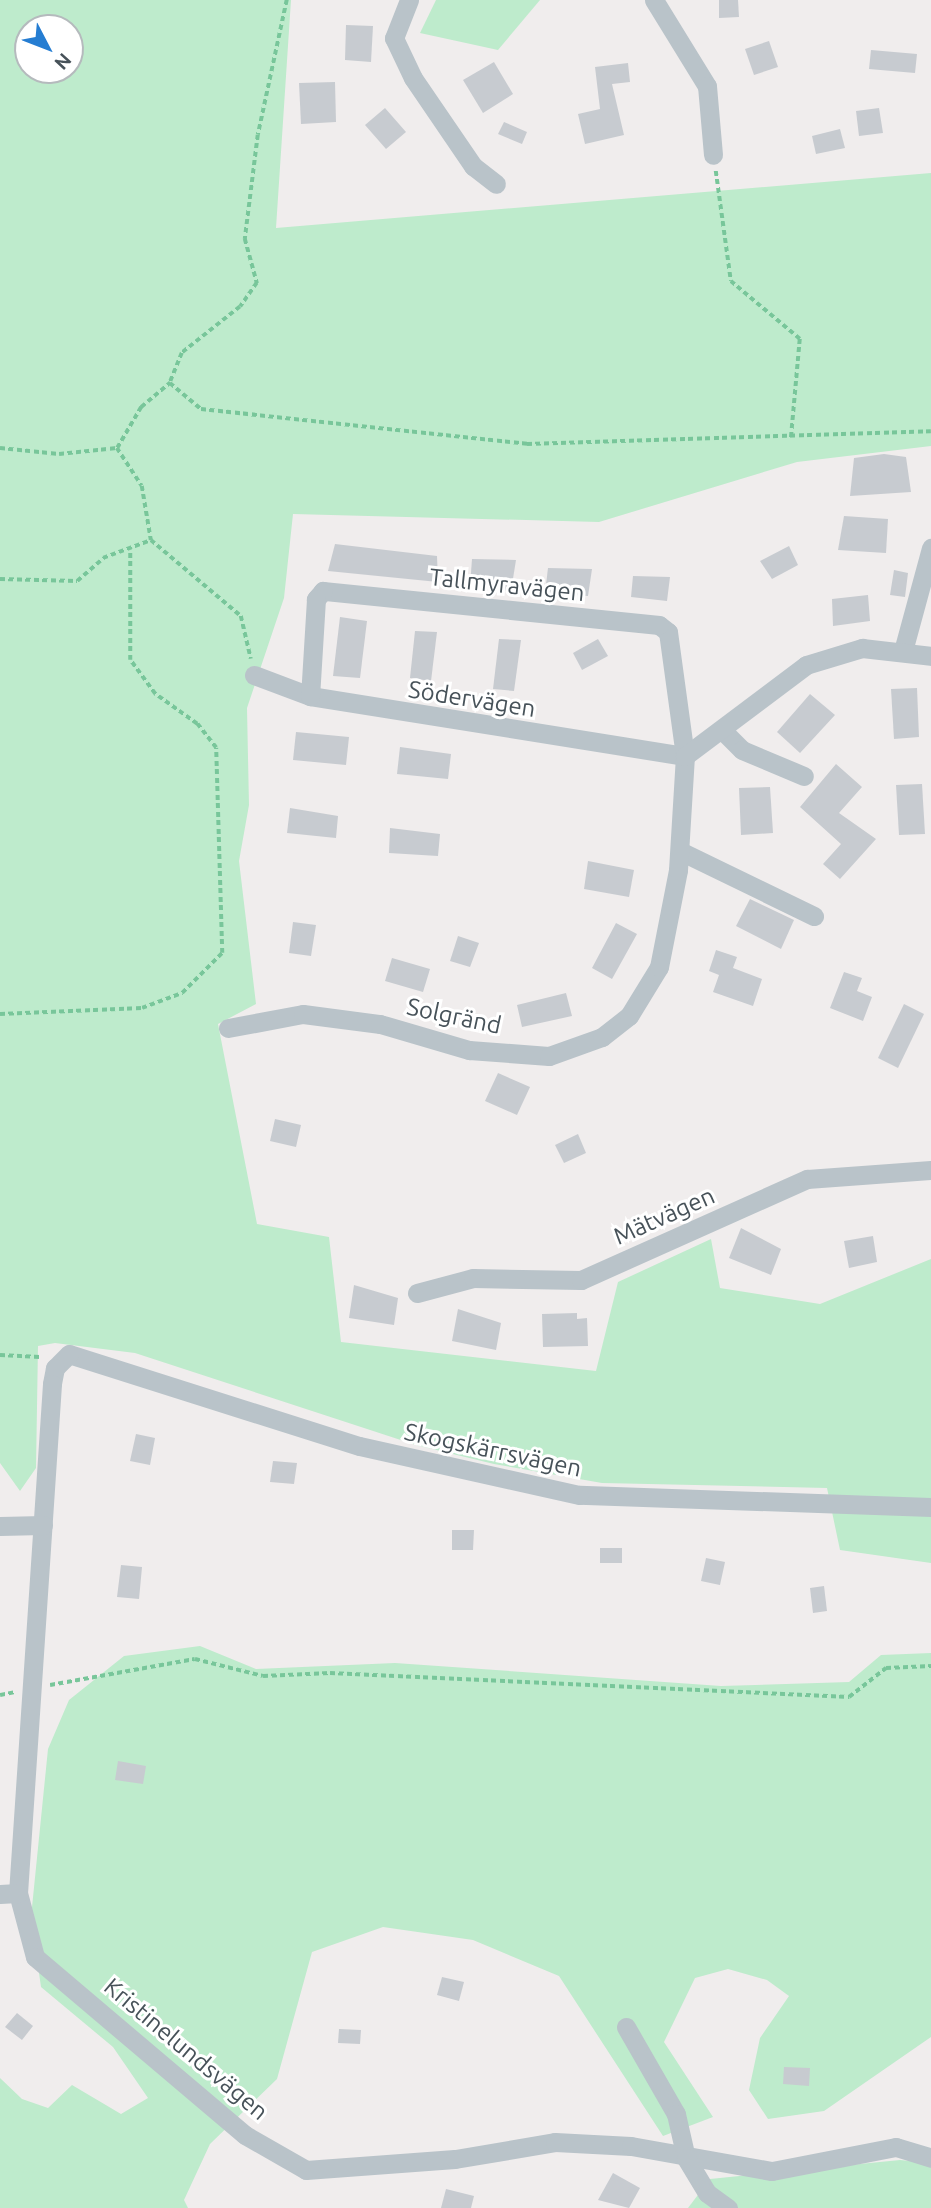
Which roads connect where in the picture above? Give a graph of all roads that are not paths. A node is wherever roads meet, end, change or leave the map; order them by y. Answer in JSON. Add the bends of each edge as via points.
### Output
{"nodes":[{"id":1,"x":409,"y":0,"type":"edge"},
{"id":2,"x":654,"y":0,"type":"edge"},
{"id":3,"x":713,"y":155,"type":"road end"},
{"id":4,"x":496,"y":184,"type":"dead end"},
{"id":5,"x":931,"y":548,"type":"edge"},
{"id":6,"x":903,"y":651,"type":"junction"},
{"id":7,"x":931,"y":656,"type":"edge"},
{"id":8,"x":254,"y":675,"type":"road end"},
{"id":9,"x":310,"y":696,"type":"junction"},
{"id":10,"x":722,"y":730,"type":"junction"},
{"id":11,"x":685,"y":756,"type":"junction"},
{"id":12,"x":804,"y":776,"type":"dead end"},
{"id":13,"x":680,"y":850,"type":"junction"},
{"id":14,"x":814,"y":916,"type":"dead end"},
{"id":15,"x":228,"y":1028,"type":"dead end"},
{"id":16,"x":931,"y":1170,"type":"edge"},
{"id":17,"x":417,"y":1293,"type":"dead end"},
{"id":18,"x":60,"y":1359,"type":"joint"},
{"id":19,"x":931,"y":1507,"type":"edge"},
{"id":20,"x":43,"y":1525,"type":"junction"},
{"id":21,"x":0,"y":1526,"type":"edge"},
{"id":22,"x":9,"y":1894,"type":"edge"},
{"id":23,"x":626,"y":2027,"type":"dead end"},
{"id":24,"x":686,"y":2158,"type":"junction"},
{"id":25,"x":931,"y":2158,"type":"edge"},
{"id":26,"x":728,"y":2208,"type":"edge"}],
"edges":[{"from":1,"to":4,"type":"street","via":[[394,38],[413,78],[473,166]]},
{"from":2,"to":3,"type":"street","via":[[706,86]]},
{"from":5,"to":6,"type":"street"},
{"from":6,"to":7,"type":"street"},
{"from":6,"to":10,"type":"street","via":[[862,648],[806,665]]},
{"from":8,"to":9,"type":"street","name":"Södervägen"},
{"from":9,"to":11,"type":"street","name":"Södervägen"},
{"from":9,"to":11,"type":"street","name":"Tallmyravägen","via":[[316,599],[323,591],[660,625],[668,632]]},
{"from":10,"to":11,"type":"street"},
{"from":10,"to":12,"type":"street","via":[[742,750]]},
{"from":11,"to":13,"type":"street","name":"Solgränd","via":[[688,783]]},
{"from":13,"to":14,"type":"street"},
{"from":13,"to":15,"type":"street","name":"Solgränd","via":[[667,938],[646,995],[629,1016],[576,1049],[549,1056],[469,1050],[380,1024],[303,1014]]},
{"from":16,"to":17,"type":"street","name":"Mätvägen","via":[[807,1179],[581,1280],[473,1278]]},
{"from":18,"to":19,"type":"street","name":"Skogskärrsvägen","via":[[91,1356],[359,1446],[579,1495]]},
{"from":18,"to":20,"type":"street","name":"Kristinelundsvägen","via":[[52,1384]]},
{"from":20,"to":21,"type":"street"},
{"from":20,"to":22,"type":"street","name":"Kristinelundsvägen","via":[[34,1689]]},
{"from":22,"to":24,"type":"street","name":"Kristinelundsvägen","via":[[35,1957],[245,2135],[306,2170],[455,2160],[555,2142],[631,2146]]},
{"from":23,"to":24,"type":"street","via":[[676,2114]]},
{"from":24,"to":25,"type":"street","name":"Kristinelundsvägen","via":[[772,2171],[896,2147]]},
{"from":24,"to":26,"type":"street","via":[[707,2193]]}]}
